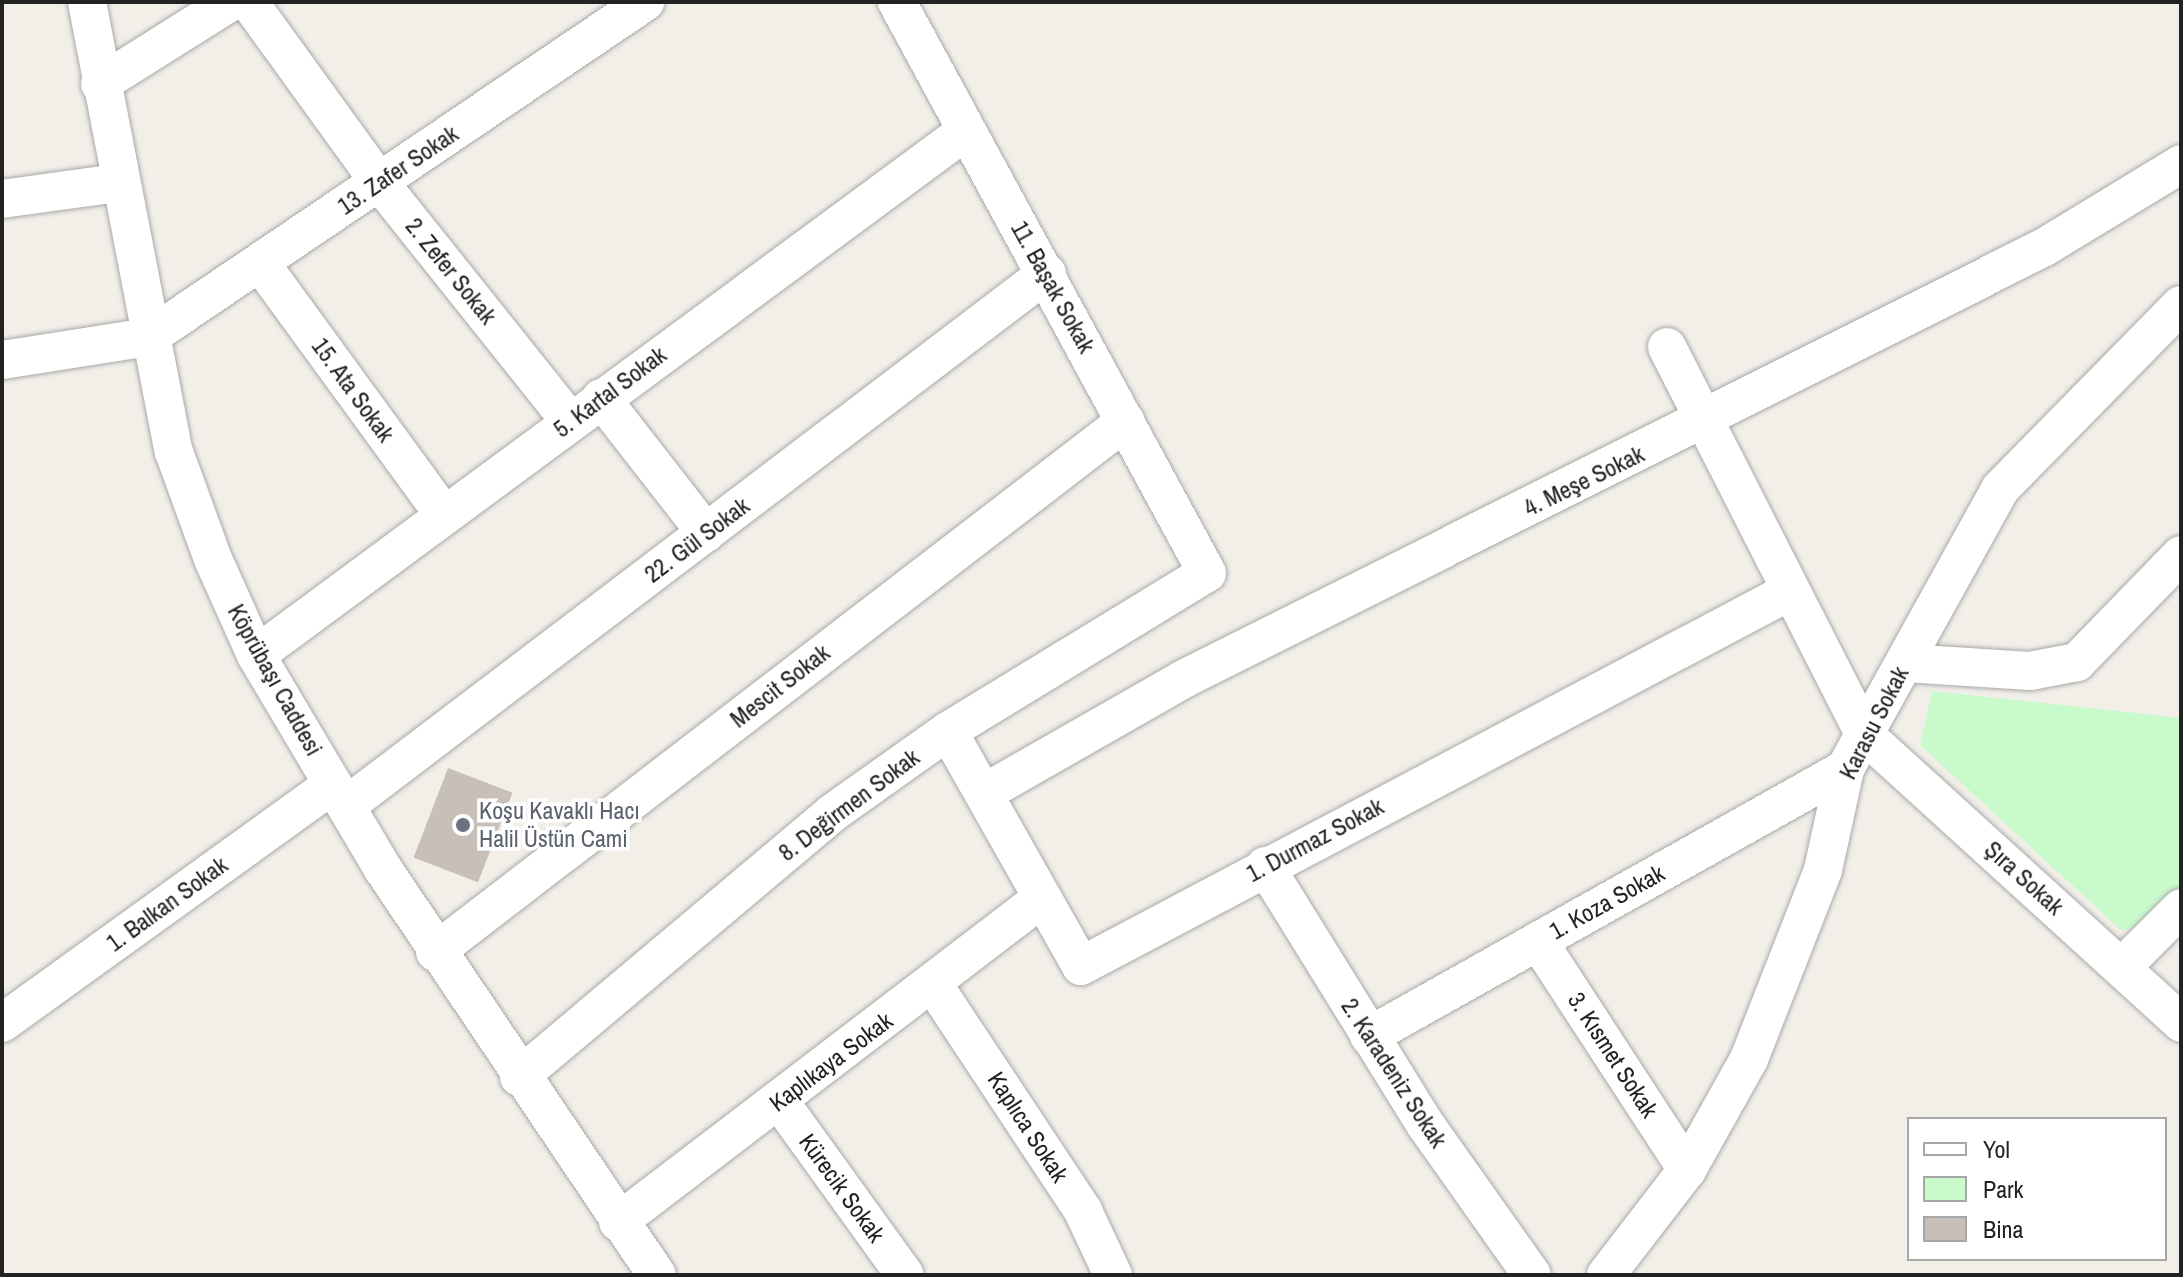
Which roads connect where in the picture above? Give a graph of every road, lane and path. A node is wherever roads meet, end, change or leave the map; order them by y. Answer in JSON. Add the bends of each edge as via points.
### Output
{"nodes":[{"id":1,"x":87,"y":2,"type":"edge"},
{"id":2,"x":230,"y":2,"type":"edge"},
{"id":3,"x":249,"y":2,"type":"edge"},
{"id":4,"x":897,"y":2,"type":"edge"},
{"id":5,"x":639,"y":4,"type":"edge"},
{"id":6,"x":100,"y":84,"type":"junction"},
{"id":7,"x":966,"y":131,"type":"junction"},
{"id":8,"x":2181,"y":164,"type":"edge"},
{"id":9,"x":118,"y":183,"type":"junction"},
{"id":10,"x":380,"y":183,"type":"junction"},
{"id":11,"x":2,"y":199,"type":"edge"},
{"id":12,"x":261,"y":264,"type":"junction"},
{"id":13,"x":1047,"y":273,"type":"junction"},
{"id":14,"x":2181,"y":305,"type":"edge"},
{"id":15,"x":149,"y":337,"type":"junction"},
{"id":16,"x":1667,"y":347,"type":"dead end"},
{"id":17,"x":2,"y":360,"type":"edge"},
{"id":18,"x":601,"y":398,"type":"junction"},
{"id":19,"x":570,"y":421,"type":"junction"},
{"id":20,"x":1126,"y":421,"type":"junction"},
{"id":21,"x":1702,"y":422,"type":"junction"},
{"id":22,"x":444,"y":515,"type":"junction"},
{"id":23,"x":706,"y":533,"type":"junction"},
{"id":24,"x":2181,"y":555,"type":"edge"},
{"id":25,"x":1207,"y":573,"type":"joint"},
{"id":26,"x":1790,"y":591,"type":"junction"},
{"id":27,"x":256,"y":655,"type":"junction"},
{"id":28,"x":1905,"y":663,"type":"junction"},
{"id":29,"x":948,"y":731,"type":"junction"},
{"id":30,"x":1865,"y":735,"type":"junction"},
{"id":31,"x":1845,"y":769,"type":"junction"},
{"id":32,"x":984,"y":793,"type":"junction"},
{"id":33,"x":340,"y":794,"type":"junction"},
{"id":34,"x":1265,"y":866,"type":"junction"},
{"id":35,"x":1041,"y":899,"type":"junction"},
{"id":36,"x":2181,"y":908,"type":"edge"},
{"id":37,"x":1538,"y":941,"type":"junction"},
{"id":38,"x":435,"y":952,"type":"junction"},
{"id":39,"x":2122,"y":967,"type":"junction"},
{"id":40,"x":933,"y":984,"type":"junction"},
{"id":41,"x":2,"y":1023,"type":"edge"},
{"id":42,"x":2181,"y":1023,"type":"edge"},
{"id":43,"x":1369,"y":1036,"type":"junction"},
{"id":44,"x":519,"y":1077,"type":"junction"},
{"id":45,"x":780,"y":1102,"type":"junction"},
{"id":46,"x":1687,"y":1170,"type":"junction"},
{"id":47,"x":618,"y":1222,"type":"junction"},
{"id":48,"x":1528,"y":1274,"type":"edge"},
{"id":49,"x":657,"y":1275,"type":"edge"},
{"id":50,"x":905,"y":1275,"type":"edge"},
{"id":51,"x":1113,"y":1275,"type":"edge"},
{"id":52,"x":1606,"y":1275,"type":"edge"}],
"edges":[{"from":1,"to":6,"type":"street","name":"Köprübaşı Caddesi"},
{"from":2,"to":6,"type":"street"},
{"from":3,"to":10,"type":"street","name":"2. Zefer Sokak"},
{"from":4,"to":7,"type":"street","name":"11. Başak Sokak"},
{"from":5,"to":10,"type":"street","name":"13. Zafer Sokak"},
{"from":6,"to":9,"type":"street","name":"Köprübaşı Caddesi"},
{"from":7,"to":13,"type":"street","name":"11. Başak Sokak"},
{"from":7,"to":18,"type":"street","name":"5. Kartal Sokak"},
{"from":8,"to":21,"type":"street","name":"4. Meşe Sokak","via":[[2043,248]]},
{"from":9,"to":11,"type":"street"},
{"from":9,"to":15,"type":"street","name":"Köprübaşı Caddesi"},
{"from":10,"to":12,"type":"street","name":"13. Zafer Sokak"},
{"from":10,"to":19,"type":"street","name":"2. Zefer Sokak"},
{"from":12,"to":15,"type":"street","name":"13. Zafer Sokak"},
{"from":12,"to":22,"type":"street","name":"15. Ata Sokak"},
{"from":13,"to":20,"type":"street","name":"11. Başak Sokak"},
{"from":13,"to":23,"type":"street","name":"22. Gül Sokak"},
{"from":14,"to":28,"type":"street","name":"Karasu Sokak","via":[[2000,489]]},
{"from":15,"to":17,"type":"street"},
{"from":15,"to":27,"type":"street","name":"Köprübaşı Caddesi","via":[[174,452]]},
{"from":16,"to":21,"type":"street"},
{"from":18,"to":19,"type":"street","name":"5. Kartal Sokak"},
{"from":18,"to":23,"type":"street"},
{"from":19,"to":22,"type":"street","name":"5. Kartal Sokak"},
{"from":20,"to":25,"type":"street","name":"11. Başak Sokak"},
{"from":20,"to":38,"type":"street","name":"Mescit Sokak"},
{"from":21,"to":26,"type":"street"},
{"from":21,"to":32,"type":"street","name":"4. Meşe Sokak","via":[[1184,679]]},
{"from":22,"to":27,"type":"street","name":"5. Kartal Sokak"},
{"from":23,"to":33,"type":"street","name":"22. Gül Sokak"},
{"from":24,"to":28,"type":"street","via":[[2077,662],[2030,671]]},
{"from":25,"to":29,"type":"street","name":"8. Değirmen Sokak"},
{"from":26,"to":30,"type":"street"},
{"from":26,"to":34,"type":"street","name":"1. Durmaz Sokak"},
{"from":27,"to":33,"type":"street","name":"Köprübaşı Caddesi"},
{"from":28,"to":30,"type":"street","name":"Karasu Sokak"},
{"from":29,"to":32,"type":"street","name":"1. Durmaz Sokak"},
{"from":29,"to":44,"type":"street","name":"8. Değirmen Sokak","via":[[831,814]]},
{"from":30,"to":31,"type":"street","name":"Karasu Sokak"},
{"from":30,"to":39,"type":"street","name":"Şıra Sokak"},
{"from":31,"to":37,"type":"street","name":"1. Koza Sokak"},
{"from":31,"to":46,"type":"street","name":"Karasu Sokak","via":[[1823,870],[1749,1059]]},
{"from":32,"to":35,"type":"street","name":"1. Durmaz Sokak"},
{"from":33,"to":38,"type":"street","name":"Köprübaşı Caddesi"},
{"from":33,"to":41,"type":"street","name":"1. Balkan Sokak"},
{"from":34,"to":35,"type":"street","name":"1. Durmaz Sokak","via":[[1081,966]]},
{"from":34,"to":43,"type":"street","name":"2. Karadeniz Sokak"},
{"from":35,"to":40,"type":"street","name":"Kaplıkaya Sokak"},
{"from":36,"to":39,"type":"street"},
{"from":37,"to":43,"type":"street","name":"1. Koza Sokak"},
{"from":37,"to":46,"type":"street","name":"3. Kısmet Sokak"},
{"from":38,"to":44,"type":"street","name":"Köprübaşı Caddesi"},
{"from":39,"to":42,"type":"street","name":"Şıra Sokak"},
{"from":40,"to":45,"type":"street","name":"Kaplıkaya Sokak"},
{"from":40,"to":51,"type":"street","name":"Kaplıca Sokak","via":[[1083,1211]]},
{"from":43,"to":48,"type":"street","name":"2. Karadeniz Sokak"},
{"from":44,"to":47,"type":"street","name":"Köprübaşı Caddesi"},
{"from":45,"to":47,"type":"street","name":"Kaplıkaya Sokak"},
{"from":45,"to":50,"type":"street","name":"Kürecik Sokak"},
{"from":46,"to":52,"type":"street","name":"Karasu Sokak"},
{"from":47,"to":49,"type":"street","name":"Köprübaşı Caddesi"}]}
